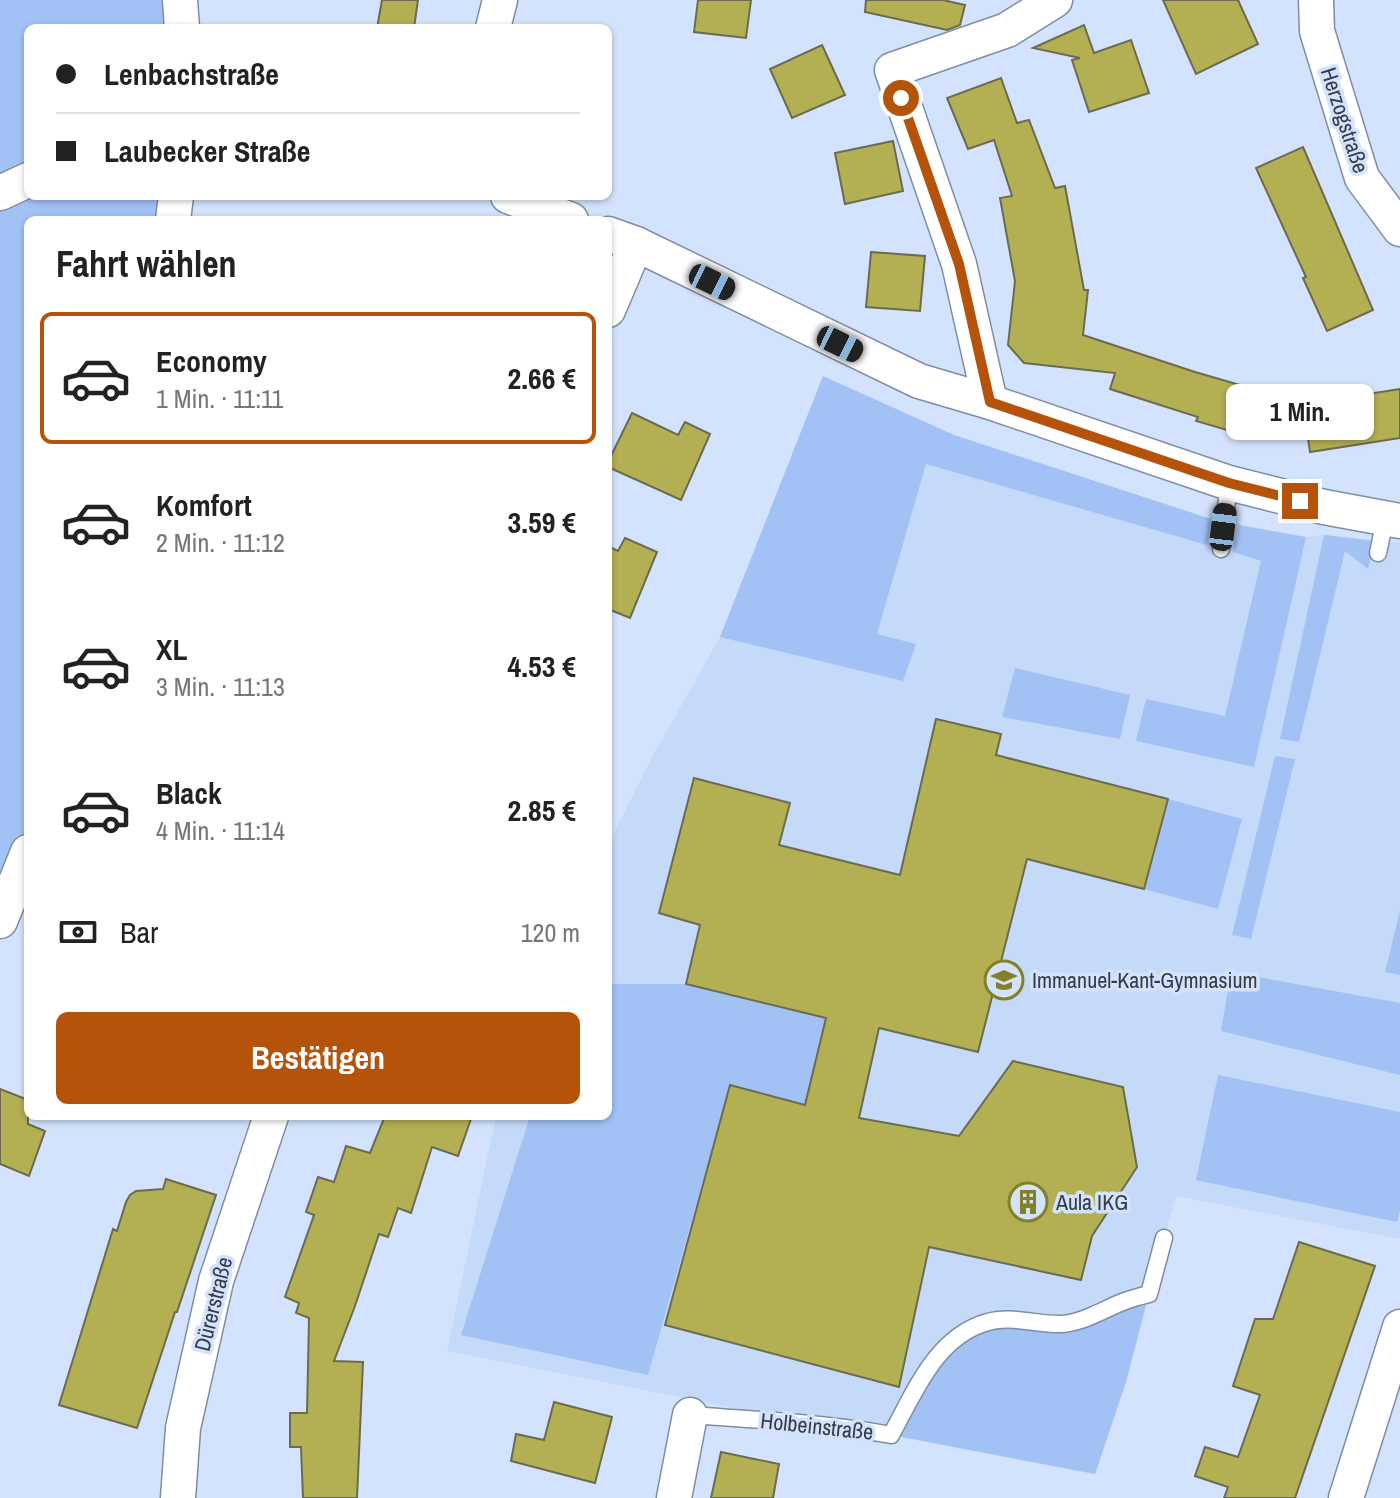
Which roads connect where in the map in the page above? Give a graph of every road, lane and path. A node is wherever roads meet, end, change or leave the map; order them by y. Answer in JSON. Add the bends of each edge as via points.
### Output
{"nodes":[{"id":1,"x":180,"y":0,"type":"edge"},
{"id":2,"x":500,"y":0,"type":"edge"},
{"id":3,"x":1055,"y":0,"type":"edge"},
{"id":4,"x":1316,"y":0,"type":"edge"},
{"id":5,"x":182,"y":24,"type":"edge"},
{"id":6,"x":494,"y":24,"type":"edge"},
{"id":7,"x":24,"y":182,"type":"edge"},
{"id":8,"x":0,"y":193,"type":"edge"},
{"id":9,"x":518,"y":200,"type":"edge"},
{"id":10,"x":560,"y":216,"type":"edge"},
{"id":11,"x":1400,"y":229,"type":"edge"},
{"id":12,"x":622,"y":239,"type":"edge"},
{"id":13,"x":612,"y":290,"type":"edge"},
{"id":14,"x":990,"y":402,"type":"junction"},
{"id":15,"x":1229,"y":483,"type":"junction"},
{"id":16,"x":1392,"y":520,"type":"edge"},
{"id":17,"x":1221,"y":549,"type":"dead end"},
{"id":18,"x":1378,"y":553,"type":"dead end"},
{"id":19,"x":24,"y":862,"type":"edge"},
{"id":20,"x":0,"y":921,"type":"edge"},
{"id":21,"x":270,"y":1120,"type":"edge"},
{"id":22,"x":1164,"y":1238,"type":"dead end"},
{"id":23,"x":1400,"y":1327,"type":"edge"},
{"id":24,"x":690,"y":1415,"type":"joint"},
{"id":25,"x":178,"y":1498,"type":"edge"},
{"id":26,"x":674,"y":1498,"type":"edge"},
{"id":27,"x":1346,"y":1498,"type":"edge"}],
"edges":[{"from":1,"to":5,"type":"street"},
{"from":2,"to":6,"type":"street"},
{"from":3,"to":14,"type":"street","via":[[1007,30],[892,70],[959,264]]},
{"from":4,"to":11,"type":"street","name":"Herzogstraße","via":[[1317,31],[1362,178]]},
{"from":7,"to":8,"type":"street"},
{"from":9,"to":10,"type":"street"},
{"from":12,"to":13,"type":"street"},
{"from":12,"to":14,"type":"street","via":[[919,381]]},
{"from":14,"to":15,"type":"street"},
{"from":15,"to":16,"type":"street"},
{"from":15,"to":17,"type":"lane"},
{"from":16,"to":18,"type":"lane"},
{"from":19,"to":20,"type":"street"},
{"from":21,"to":25,"type":"street","name":"Dürerstraße","via":[[216,1281],[183,1428]]},
{"from":22,"to":24,"type":"lane","name":"Holbeinstraße","via":[[1149,1294],[1061,1324],[989,1321],[959,1335],[933,1360],[891,1435]]},
{"from":23,"to":27,"type":"street"},
{"from":24,"to":26,"type":"street","name":"Holbeinstraße"}]}
